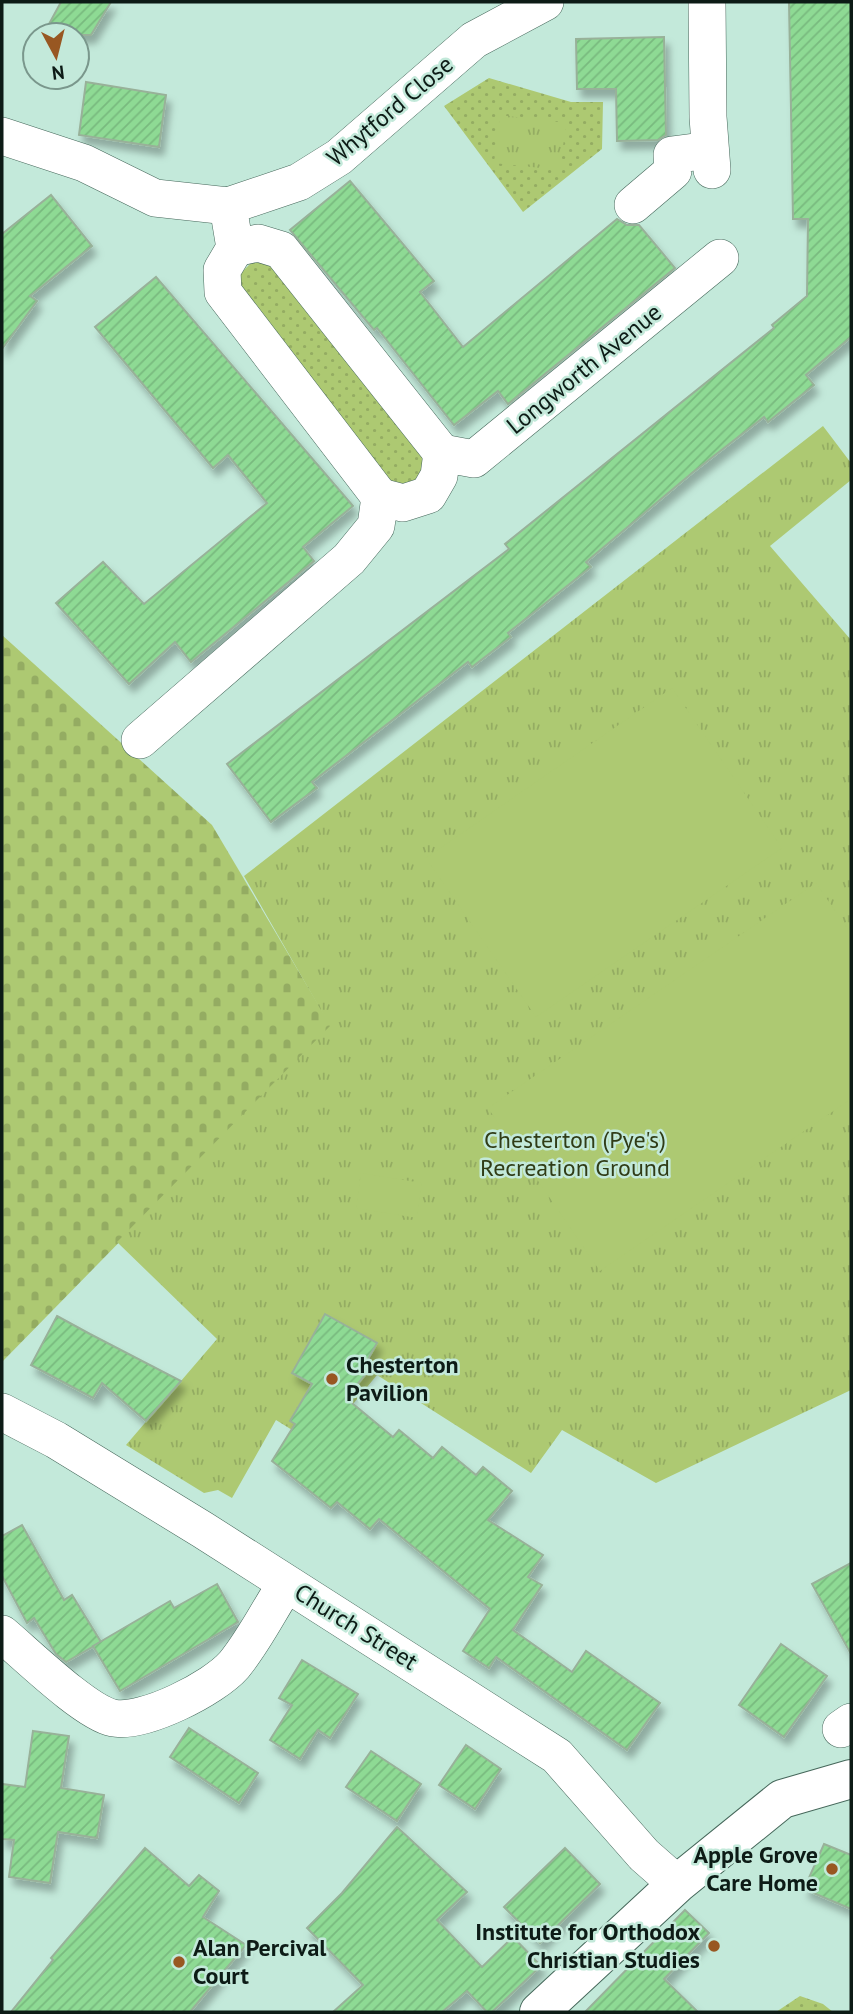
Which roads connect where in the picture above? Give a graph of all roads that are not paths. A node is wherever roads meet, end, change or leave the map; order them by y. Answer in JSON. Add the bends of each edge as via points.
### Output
{"nodes":[{"id":1,"x":545,"y":2,"type":"edge"},
{"id":2,"x":707,"y":2,"type":"edge"},
{"id":3,"x":2,"y":136,"type":"edge"},
{"id":4,"x":633,"y":205,"type":"dead end"},
{"id":5,"x":228,"y":206,"type":"junction"},
{"id":6,"x":235,"y":248,"type":"junction"},
{"id":7,"x":720,"y":258,"type":"dead end"},
{"id":8,"x":442,"y":453,"type":"junction"},
{"id":9,"x":380,"y":497,"type":"junction"},
{"id":10,"x":141,"y":740,"type":"dead end"},
{"id":11,"x":2,"y":1412,"type":"edge"},
{"id":12,"x":286,"y":1584,"type":"junction"},
{"id":13,"x":2,"y":1634,"type":"edge"},
{"id":14,"x":851,"y":1779,"type":"edge"},
{"id":15,"x":677,"y":1884,"type":"junction"},
{"id":16,"x":539,"y":2012,"type":"edge"}],
"edges":[{"from":1,"to":5,"type":"street","name":"Whytford Close","via":[[474,40],[339,157],[299,182]]},
{"from":2,"to":4,"type":"street","via":[[711,160],[673,155],[673,171]]},
{"from":3,"to":5,"type":"street","via":[[84,163],[155,198]]},
{"from":5,"to":6,"type":"street"},
{"from":6,"to":8,"type":"street","via":[[258,243],[281,250]]},
{"from":6,"to":9,"type":"street","via":[[222,270],[223,292]]},
{"from":7,"to":8,"type":"street","name":"Longworth Avenue","via":[[474,459]]},
{"from":8,"to":9,"type":"street","via":[[439,476],[428,495],[403,503]]},
{"from":9,"to":10,"type":"street","via":[[376,526],[349,559]]},
{"from":11,"to":12,"type":"street","name":"Church Street","via":[[56,1440]]},
{"from":12,"to":13,"type":"street","via":[[233,1667],[175,1706],[138,1716],[113,1718],[86,1703]]},
{"from":12,"to":15,"type":"street","name":"Church Street","via":[[557,1756],[644,1854]]},
{"from":14,"to":15,"type":"street","via":[[782,1799]]},
{"from":15,"to":16,"type":"street"}]}
